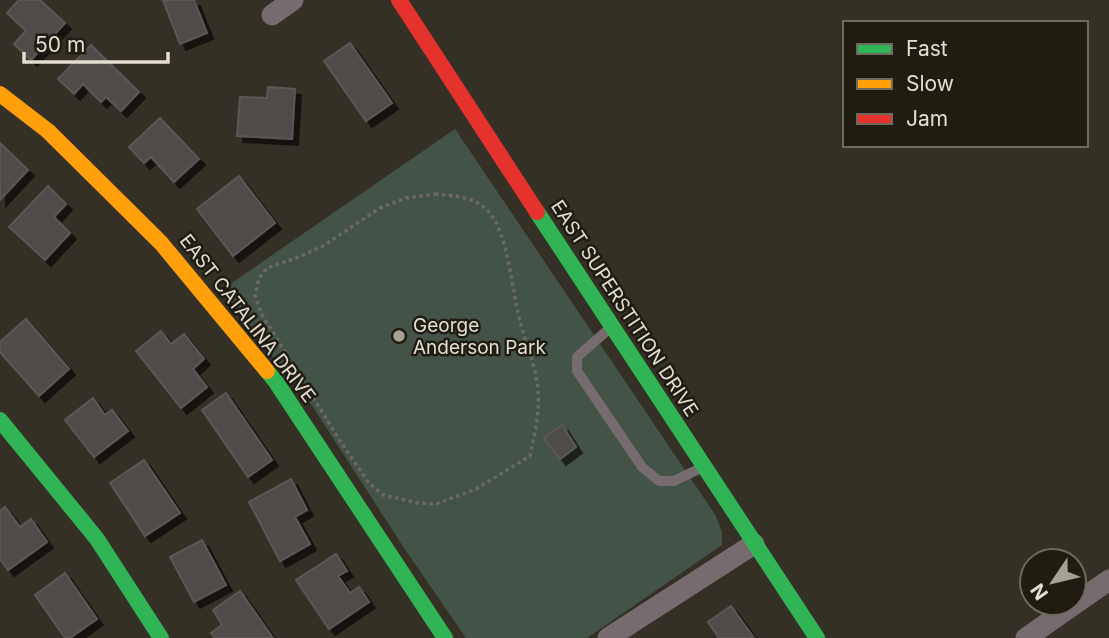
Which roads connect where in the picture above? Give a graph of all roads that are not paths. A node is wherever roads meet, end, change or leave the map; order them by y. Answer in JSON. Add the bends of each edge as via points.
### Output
{"nodes":[{"id":1,"x":293,"y":0,"type":"edge"},
{"id":2,"x":399,"y":0,"type":"edge"},
{"id":3,"x":272,"y":15,"type":"dead end"},
{"id":4,"x":0,"y":94,"type":"edge"},
{"id":5,"x":612,"y":326,"type":"junction"},
{"id":6,"x":0,"y":420,"type":"edge"},
{"id":7,"x":704,"y":466,"type":"junction"},
{"id":8,"x":754,"y":544,"type":"junction"},
{"id":9,"x":1109,"y":580,"type":"edge"},
{"id":10,"x":161,"y":638,"type":"edge"},
{"id":11,"x":445,"y":638,"type":"edge"},
{"id":12,"x":608,"y":638,"type":"edge"},
{"id":13,"x":817,"y":638,"type":"edge"},
{"id":14,"x":1026,"y":638,"type":"edge"}],
"edges":[{"from":1,"to":3,"type":"street"},
{"from":2,"to":5,"type":"street","name":"EAST SUPERSTITION DRIVE"},
{"from":4,"to":11,"type":"street","name":"EAST CATALINA DRIVE","via":[[48,131],[161,243],[276,382]]},
{"from":5,"to":7,"type":"street","name":"EAST SUPERSTITION DRIVE"},
{"from":5,"to":7,"type":"lane","via":[[577,357],[577,371],[642,467],[659,481],[674,481]]},
{"from":6,"to":10,"type":"street","via":[[97,539]]},
{"from":7,"to":8,"type":"street","name":"EAST SUPERSTITION DRIVE"},
{"from":8,"to":12,"type":"street"},
{"from":8,"to":13,"type":"street","name":"EAST SUPERSTITION DRIVE"},
{"from":9,"to":14,"type":"street"}]}
